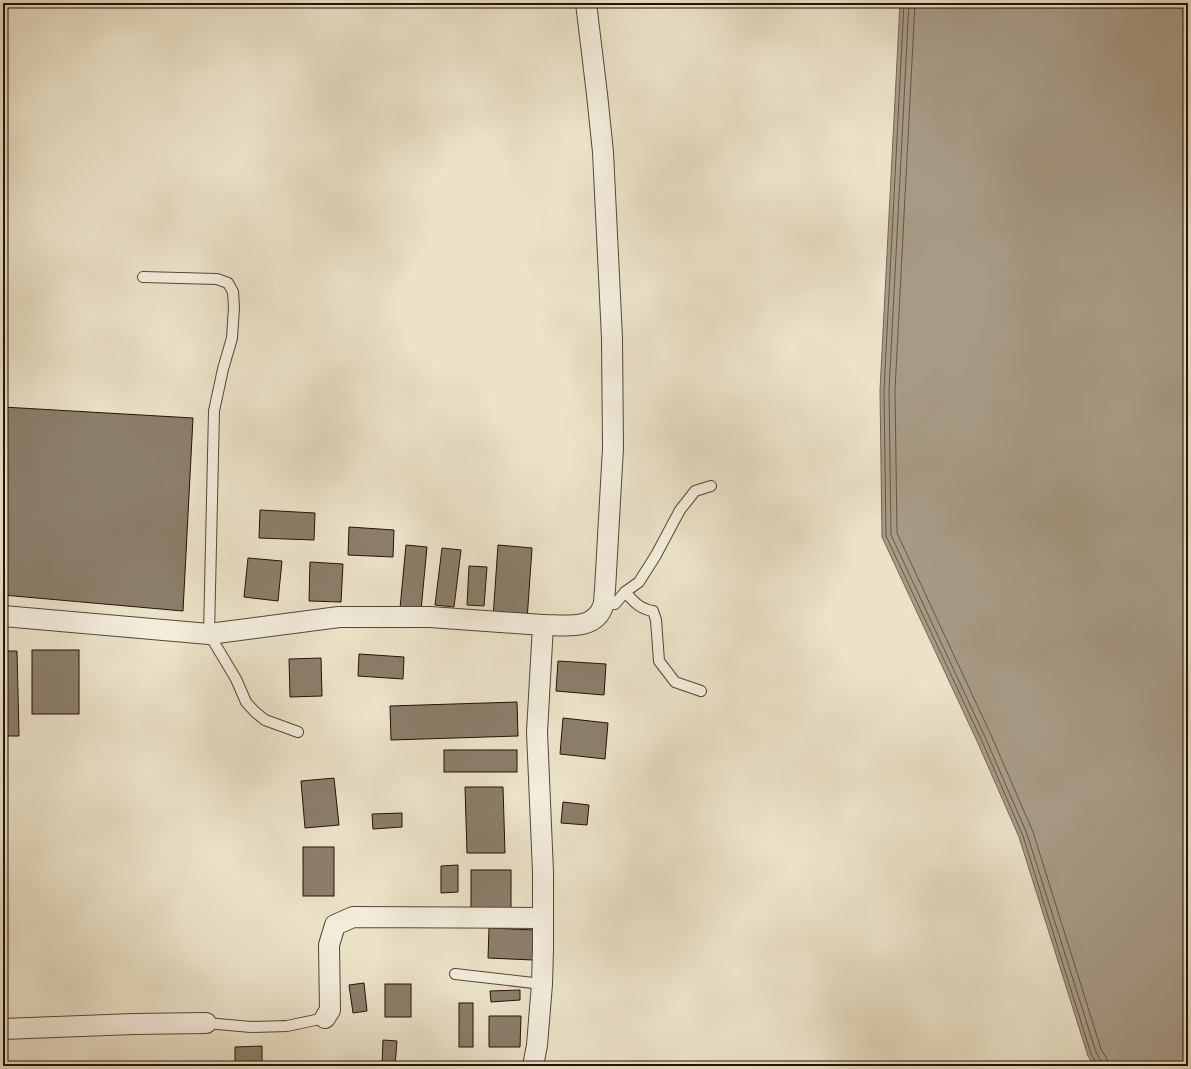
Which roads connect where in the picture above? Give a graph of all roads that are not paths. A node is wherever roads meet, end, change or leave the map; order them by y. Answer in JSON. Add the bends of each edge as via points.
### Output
{"nodes":[{"id":1,"x":586,"y":3,"type":"edge"},
{"id":2,"x":143,"y":277,"type":"dead end"},
{"id":3,"x":711,"y":486,"type":"dead end"},
{"id":4,"x":625,"y":592,"type":"junction"},
{"id":5,"x":603,"y":605,"type":"junction"},
{"id":6,"x":3,"y":616,"type":"edge"},
{"id":7,"x":542,"y":625,"type":"junction"},
{"id":8,"x":209,"y":634,"type":"junction"},
{"id":9,"x":701,"y":691,"type":"dead end"},
{"id":10,"x":298,"y":732,"type":"dead end"},
{"id":11,"x":543,"y":918,"type":"junction"},
{"id":12,"x":455,"y":974,"type":"dead end"},
{"id":13,"x":542,"y":984,"type":"junction"},
{"id":14,"x":325,"y":1018,"type":"joint"},
{"id":15,"x":206,"y":1023,"type":"joint"},
{"id":16,"x":3,"y":1029,"type":"edge"},
{"id":17,"x":533,"y":1066,"type":"edge"}],
"edges":[{"from":1,"to":5,"type":"street","via":[[603,152],[612,338],[613,448]]},
{"from":2,"to":8,"type":"lane","via":[[217,279],[228,282],[233,292],[232,338],[214,411]]},
{"from":3,"to":4,"type":"lane","via":[[695,491],[680,510],[638,582]]},
{"from":4,"to":5,"type":"lane","via":[[614,604]]},
{"from":4,"to":9,"type":"lane","via":[[635,603],[653,611],[659,661],[675,682]]},
{"from":5,"to":7,"type":"street","via":[[594,620],[587,624]]},
{"from":6,"to":8,"type":"street"},
{"from":7,"to":8,"type":"street","via":[[430,617],[339,617]]},
{"from":7,"to":11,"type":"street","via":[[537,732]]},
{"from":8,"to":10,"type":"lane","via":[[236,679],[246,702],[255,712],[265,720]]},
{"from":11,"to":13,"type":"street"},
{"from":11,"to":14,"type":"street","via":[[353,917],[335,925],[329,945],[330,1010]]},
{"from":12,"to":13,"type":"lane"},
{"from":13,"to":17,"type":"street"},
{"from":14,"to":15,"type":"lane","via":[[287,1026],[251,1027]]},
{"from":15,"to":16,"type":"street"}]}
